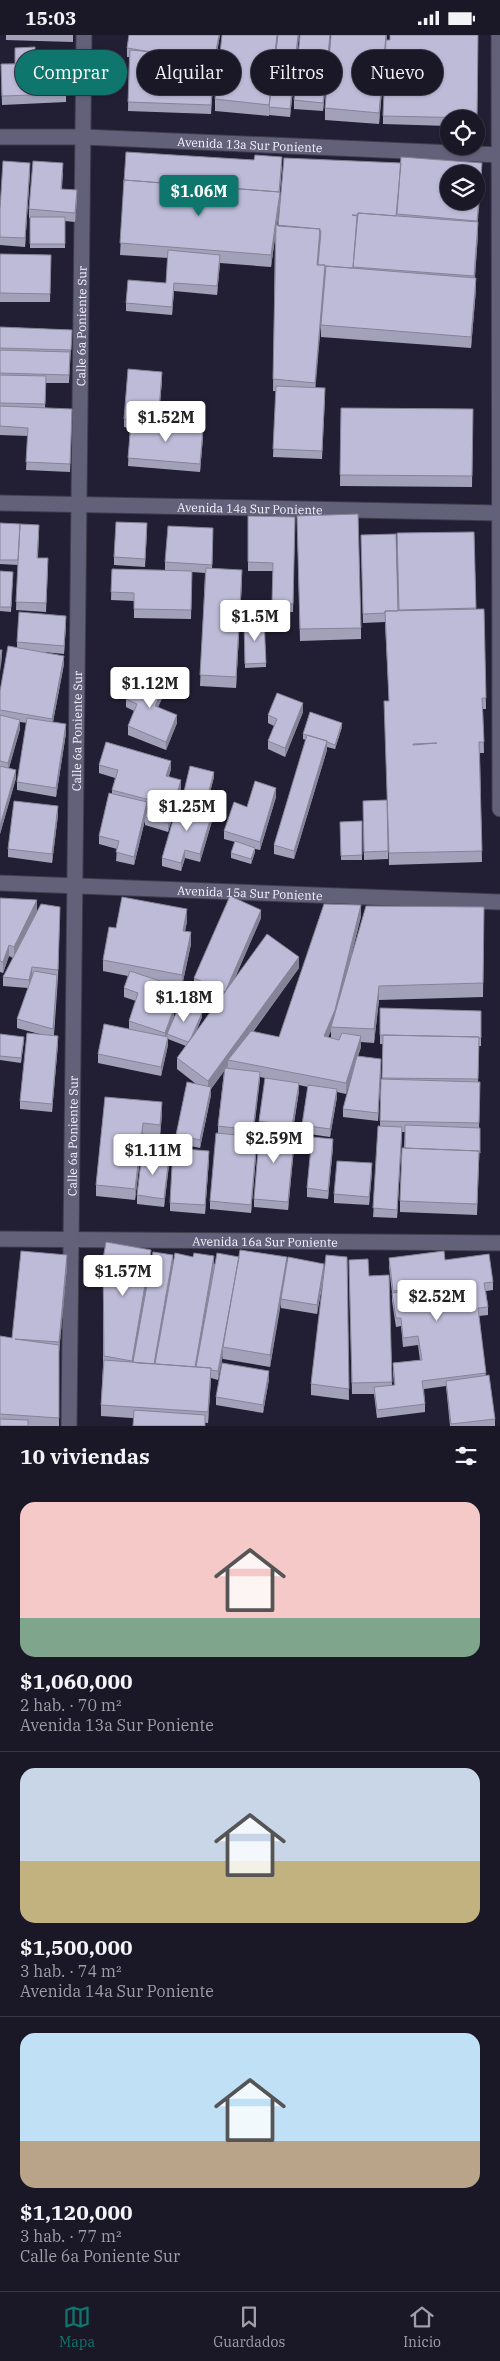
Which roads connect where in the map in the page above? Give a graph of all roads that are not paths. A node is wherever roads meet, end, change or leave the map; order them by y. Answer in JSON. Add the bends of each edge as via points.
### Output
{"nodes":[{"id":1,"x":84,"y":35,"type":"edge"},
{"id":2,"x":498,"y":35,"type":"edge"},
{"id":3,"x":0,"y":137,"type":"edge"},
{"id":4,"x":83,"y":137,"type":"junction"},
{"id":5,"x":499,"y":155,"type":"edge"},
{"id":6,"x":0,"y":503,"type":"edge"},
{"id":7,"x":79,"y":504,"type":"junction"},
{"id":8,"x":500,"y":513,"type":"edge"},
{"id":9,"x":500,"y":809,"type":"edge"},
{"id":10,"x":0,"y":883,"type":"edge"},
{"id":11,"x":75,"y":887,"type":"junction"},
{"id":12,"x":500,"y":902,"type":"edge"},
{"id":13,"x":0,"y":1239,"type":"edge"},
{"id":14,"x":72,"y":1240,"type":"junction"},
{"id":15,"x":500,"y":1243,"type":"edge"},
{"id":16,"x":69,"y":1426,"type":"edge"}],
"edges":[{"from":1,"to":4,"type":"street","name":"Calle 6a Poniente Sur"},
{"from":2,"to":5,"type":"street"},
{"from":3,"to":4,"type":"street","name":"Avenida 13a Sur Poniente"},
{"from":4,"to":5,"type":"street","name":"Avenida 13a Sur Poniente"},
{"from":4,"to":7,"type":"street","name":"Calle 6a Poniente Sur"},
{"from":5,"to":8,"type":"street"},
{"from":6,"to":7,"type":"street","name":"Avenida 14a Sur Poniente"},
{"from":7,"to":8,"type":"street","name":"Avenida 14a Sur Poniente"},
{"from":7,"to":11,"type":"street","name":"Calle 6a Poniente Sur"},
{"from":8,"to":9,"type":"street"},
{"from":10,"to":11,"type":"street","name":"Avenida 15a Sur Poniente"},
{"from":11,"to":12,"type":"street","name":"Avenida 15a Sur Poniente"},
{"from":11,"to":14,"type":"street","name":"Calle 6a Poniente Sur"},
{"from":13,"to":14,"type":"street","name":"Avenida 16a Sur Poniente"},
{"from":14,"to":15,"type":"street","name":"Avenida 16a Sur Poniente"},
{"from":14,"to":16,"type":"street","name":"Calle 6a Poniente Sur"}]}
